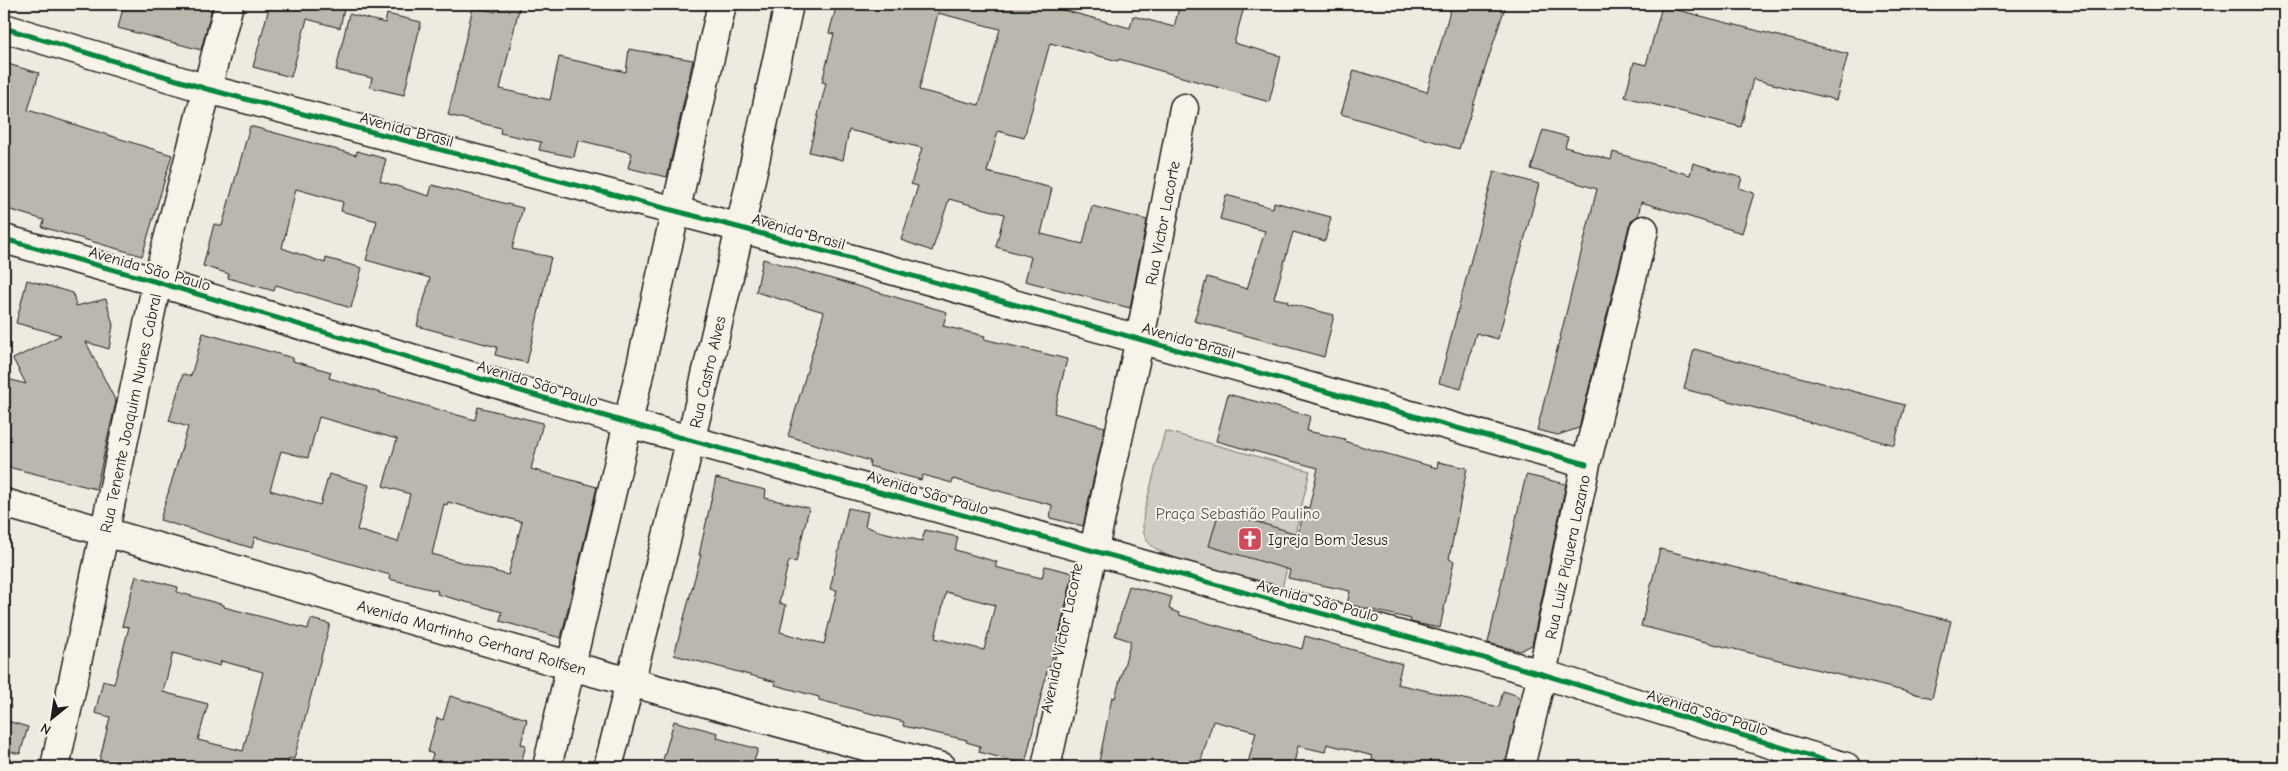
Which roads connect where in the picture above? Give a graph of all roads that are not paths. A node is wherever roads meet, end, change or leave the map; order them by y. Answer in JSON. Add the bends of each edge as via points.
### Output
{"nodes":[{"id":1,"x":229,"y":4,"type":"edge"},
{"id":2,"x":722,"y":4,"type":"edge"},
{"id":3,"x":789,"y":4,"type":"edge"},
{"id":4,"x":4,"y":28,"type":"edge"},
{"id":5,"x":207,"y":89,"type":"junction"},
{"id":6,"x":1184,"y":108,"type":"dead end"},
{"id":7,"x":676,"y":212,"type":"junction"},
{"id":8,"x":741,"y":228,"type":"junction"},
{"id":9,"x":1644,"y":230,"type":"dead end"},
{"id":10,"x":4,"y":239,"type":"edge"},
{"id":11,"x":157,"y":282,"type":"junction"},
{"id":12,"x":1140,"y":339,"type":"junction"},
{"id":13,"x":628,"y":423,"type":"junction"},
{"id":14,"x":691,"y":439,"type":"junction"},
{"id":15,"x":1586,"y":464,"type":"junction"},
{"id":16,"x":4,"y":503,"type":"edge"},
{"id":17,"x":105,"y":532,"type":"junction"},
{"id":18,"x":1093,"y":551,"type":"junction"},
{"id":19,"x":571,"y":666,"type":"junction"},
{"id":20,"x":1542,"y":674,"type":"junction"},
{"id":21,"x":631,"y":681,"type":"junction"},
{"id":22,"x":55,"y":767,"type":"edge"},
{"id":23,"x":547,"y":767,"type":"edge"},
{"id":24,"x":608,"y":767,"type":"edge"},
{"id":25,"x":942,"y":767,"type":"edge"},
{"id":26,"x":1046,"y":767,"type":"edge"},
{"id":27,"x":1520,"y":767,"type":"edge"},
{"id":28,"x":1846,"y":767,"type":"edge"}],
"edges":[{"from":1,"to":5,"type":"street","name":"Rua Tenente Joaquim Nunes Cabral"},
{"from":2,"to":7,"type":"street"},
{"from":3,"to":8,"type":"street","name":"Rua Castro Alves"},
{"from":4,"to":5,"type":"street","name":"Avenida Brasil"},
{"from":5,"to":7,"type":"street","name":"Avenida Brasil"},
{"from":5,"to":11,"type":"street","name":"Rua Tenente Joaquim Nunes Cabral"},
{"from":6,"to":12,"type":"street","name":"Rua Victor Lacorte"},
{"from":7,"to":8,"type":"street","name":"Avenida Brasil"},
{"from":7,"to":13,"type":"street"},
{"from":8,"to":12,"type":"street","name":"Avenida Brasil"},
{"from":8,"to":14,"type":"street","name":"Rua Castro Alves"},
{"from":9,"to":15,"type":"street","name":"Rua Luiz Piquera Lozano"},
{"from":10,"to":11,"type":"street","name":"Avenida São Paulo"},
{"from":11,"to":13,"type":"street","name":"Avenida São Paulo"},
{"from":11,"to":17,"type":"street","name":"Rua Tenente Joaquim Nunes Cabral"},
{"from":12,"to":15,"type":"street","name":"Avenida Brasil"},
{"from":12,"to":18,"type":"street","name":"Avenida Victor Lacorte"},
{"from":13,"to":14,"type":"street","name":"Avenida São Paulo"},
{"from":13,"to":19,"type":"street"},
{"from":14,"to":18,"type":"street","name":"Avenida São Paulo"},
{"from":14,"to":21,"type":"street","name":"Rua Castro Alves"},
{"from":15,"to":20,"type":"street","name":"Rua Luiz Piquera Lozano"},
{"from":16,"to":17,"type":"street","name":"Avenida Martinho Gerhard Rolfsen"},
{"from":17,"to":19,"type":"street","name":"Avenida Martinho Gerhard Rolfsen"},
{"from":17,"to":22,"type":"street","name":"Rua Tenente Joaquim Nunes Cabral"},
{"from":18,"to":20,"type":"street","name":"Avenida São Paulo"},
{"from":18,"to":26,"type":"street","name":"Avenida Victor Lacorte"},
{"from":19,"to":21,"type":"street","name":"Avenida Martinho Gerhard Rolfsen"},
{"from":19,"to":23,"type":"street"},
{"from":20,"to":27,"type":"street","name":"Rua Luiz Piquera Lozano"},
{"from":20,"to":28,"type":"street","name":"Avenida São Paulo"},
{"from":21,"to":24,"type":"street","name":"Rua Castro Alves"},
{"from":21,"to":25,"type":"street","name":"Avenida Martinho Gerhard Rolfsen"}]}
